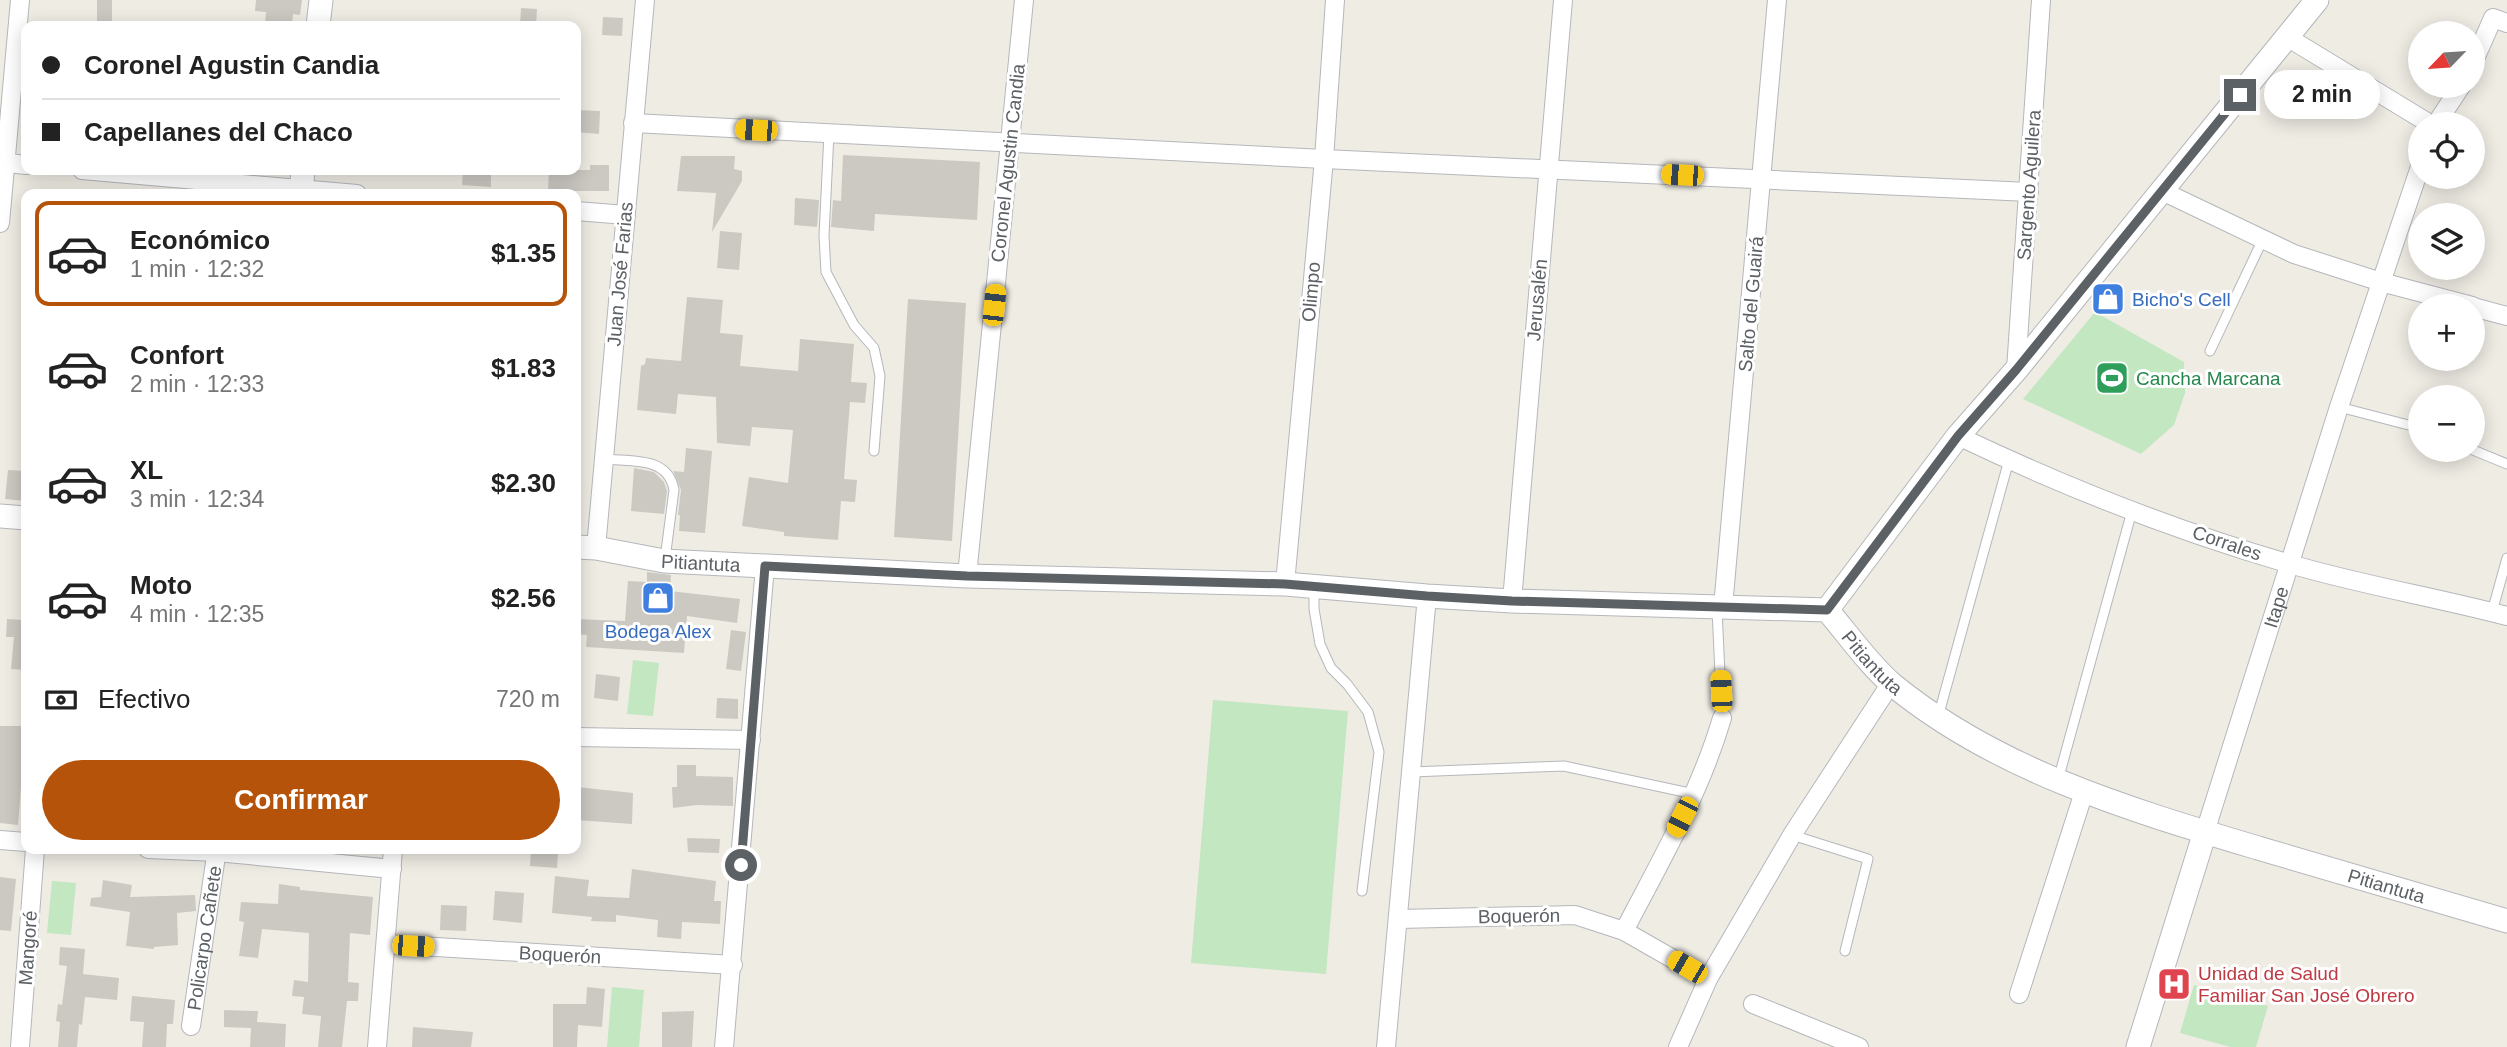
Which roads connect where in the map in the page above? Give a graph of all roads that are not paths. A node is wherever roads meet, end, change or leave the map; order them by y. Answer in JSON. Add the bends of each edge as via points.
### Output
{"nodes":[{"id":1,"x":20,"y":0,"type":"edge"},
{"id":2,"x":321,"y":0,"type":"edge"},
{"id":3,"x":645,"y":0,"type":"edge"},
{"id":4,"x":1024,"y":0,"type":"edge"},
{"id":5,"x":1335,"y":0,"type":"edge"},
{"id":6,"x":1563,"y":0,"type":"edge"},
{"id":7,"x":1777,"y":0,"type":"edge"},
{"id":8,"x":2041,"y":0,"type":"edge"},
{"id":9,"x":2308,"y":6,"type":"edge"},
{"id":10,"x":2500,"y":20,"type":"edge"},
{"id":11,"x":319,"y":21,"type":"edge"},
{"id":12,"x":2287,"y":37,"type":"junction"},
{"id":13,"x":2485,"y":44,"type":"edge"},
{"id":14,"x":2410,"y":112,"type":"edge"},
{"id":15,"x":633,"y":123,"type":"junction"},
{"id":16,"x":830,"y":133,"type":"junction"},
{"id":17,"x":1011,"y":143,"type":"junction"},
{"id":18,"x":1324,"y":159,"type":"junction"},
{"id":19,"x":3,"y":163,"type":"edge"},
{"id":20,"x":21,"y":165,"type":"edge"},
{"id":21,"x":1548,"y":169,"type":"junction"},
{"id":22,"x":155,"y":175,"type":"edge"},
{"id":23,"x":1762,"y":179,"type":"junction"},
{"id":24,"x":302,"y":185,"type":"edge"},
{"id":25,"x":326,"y":189,"type":"edge"},
{"id":26,"x":2413,"y":189,"type":"edge"},
{"id":27,"x":2162,"y":191,"type":"junction"},
{"id":28,"x":2029,"y":192,"type":"junction"},
{"id":29,"x":581,"y":211,"type":"edge"},
{"id":30,"x":625,"y":215,"type":"junction"},
{"id":31,"x":0,"y":223,"type":"edge"},
{"id":32,"x":2263,"y":239,"type":"junction"},
{"id":33,"x":2381,"y":282,"type":"junction"},
{"id":34,"x":2426,"y":294,"type":"edge"},
{"id":35,"x":2485,"y":310,"type":"edge"},
{"id":36,"x":2507,"y":316,"type":"edge"},
{"id":37,"x":2210,"y":351,"type":"dead end"},
{"id":38,"x":2016,"y":370,"type":"junction"},
{"id":39,"x":2340,"y":407,"type":"junction"},
{"id":40,"x":2408,"y":425,"type":"edge"},
{"id":41,"x":1958,"y":436,"type":"junction"},
{"id":42,"x":874,"y":451,"type":"dead end"},
{"id":43,"x":2485,"y":455,"type":"edge"},
{"id":44,"x":604,"y":459,"type":"junction"},
{"id":45,"x":2009,"y":460,"type":"junction"},
{"id":46,"x":2507,"y":464,"type":"edge"},
{"id":47,"x":2132,"y":511,"type":"junction"},
{"id":48,"x":0,"y":516,"type":"edge"},
{"id":49,"x":21,"y":518,"type":"edge"},
{"id":50,"x":586,"y":548,"type":"edge"},
{"id":51,"x":2507,"y":558,"type":"edge"},
{"id":52,"x":664,"y":561,"type":"junction"},
{"id":53,"x":2291,"y":565,"type":"junction"},
{"id":54,"x":765,"y":566,"type":"junction"},
{"id":55,"x":967,"y":576,"type":"junction"},
{"id":56,"x":1285,"y":584,"type":"junction"},
{"id":57,"x":1314,"y":587,"type":"junction"},
{"id":58,"x":1427,"y":596,"type":"junction"},
{"id":59,"x":1512,"y":601,"type":"junction"},
{"id":60,"x":1720,"y":607,"type":"junction"},
{"id":61,"x":1827,"y":610,"type":"junction"},
{"id":62,"x":2499,"y":614,"type":"edge"},
{"id":63,"x":1891,"y":683,"type":"junction"},
{"id":64,"x":1722,"y":718,"type":"joint"},
{"id":65,"x":1938,"y":719,"type":"junction"},
{"id":66,"x":581,"y":737,"type":"edge"},
{"id":67,"x":751,"y":740,"type":"junction"},
{"id":68,"x":1411,"y":772,"type":"junction"},
{"id":69,"x":2057,"y":782,"type":"junction"},
{"id":70,"x":2084,"y":792,"type":"junction"},
{"id":71,"x":1694,"y":794,"type":"junction"},
{"id":72,"x":2205,"y":832,"type":"junction"},
{"id":73,"x":1791,"y":835,"type":"junction"},
{"id":74,"x":0,"y":840,"type":"edge"},
{"id":75,"x":21,"y":842,"type":"edge"},
{"id":76,"x":35,"y":854,"type":"edge"},
{"id":77,"x":217,"y":854,"type":"edge"},
{"id":78,"x":246,"y":854,"type":"edge"},
{"id":79,"x":393,"y":854,"type":"edge"},
{"id":80,"x":392,"y":869,"type":"junction"},
{"id":81,"x":1362,"y":891,"type":"dead end"},
{"id":82,"x":1399,"y":919,"type":"junction"},
{"id":83,"x":2507,"y":921,"type":"edge"},
{"id":84,"x":1624,"y":932,"type":"junction"},
{"id":85,"x":387,"y":944,"type":"junction"},
{"id":86,"x":1845,"y":951,"type":"dead end"},
{"id":87,"x":733,"y":965,"type":"junction"},
{"id":88,"x":1708,"y":979,"type":"junction"},
{"id":89,"x":2019,"y":994,"type":"dead end"},
{"id":90,"x":1754,"y":1004,"type":"dead end"},
{"id":91,"x":191,"y":1026,"type":"dead end"},
{"id":92,"x":20,"y":1047,"type":"edge"},
{"id":93,"x":377,"y":1047,"type":"edge"},
{"id":94,"x":724,"y":1047,"type":"edge"},
{"id":95,"x":1386,"y":1047,"type":"edge"},
{"id":96,"x":1678,"y":1047,"type":"edge"},
{"id":97,"x":1859,"y":1047,"type":"edge"},
{"id":98,"x":2138,"y":1047,"type":"edge"}],
"edges":[{"from":1,"to":19,"type":"street"},
{"from":2,"to":11,"type":"street"},
{"from":3,"to":15,"type":"street","name":"Juan José Farias"},
{"from":4,"to":17,"type":"street","name":"Coronel Agustin Candia"},
{"from":5,"to":18,"type":"street","name":"Olimpo"},
{"from":6,"to":21,"type":"street","name":"Jerusalén"},
{"from":7,"to":23,"type":"street","name":"Salto del Guairá"},
{"from":8,"to":28,"type":"street","name":"Sargento Aguilera"},
{"from":9,"to":12,"type":"street"},
{"from":10,"to":13,"type":"street"},
{"from":12,"to":14,"type":"street"},
{"from":12,"to":27,"type":"street"},
{"from":15,"to":16,"type":"street"},
{"from":15,"to":30,"type":"street","name":"Juan José Farias"},
{"from":16,"to":17,"type":"street"},
{"from":16,"to":42,"type":"lane","via":[[826,272],[854,325],[874,348],[880,376]]},
{"from":17,"to":18,"type":"street"},
{"from":17,"to":55,"type":"street","name":"Coronel Agustin Candia"},
{"from":18,"to":21,"type":"street"},
{"from":18,"to":56,"type":"street","name":"Olimpo"},
{"from":19,"to":20,"type":"street"},
{"from":19,"to":31,"type":"street"},
{"from":21,"to":23,"type":"street"},
{"from":21,"to":59,"type":"street","name":"Jerusalén"},
{"from":22,"to":24,"type":"street"},
{"from":23,"to":28,"type":"street"},
{"from":23,"to":60,"type":"street","name":"Salto del Guairá"},
{"from":24,"to":25,"type":"street"},
{"from":26,"to":33,"type":"street","name":"Itape"},
{"from":27,"to":32,"type":"street"},
{"from":27,"to":38,"type":"street"},
{"from":28,"to":38,"type":"street","name":"Sargento Aguilera"},
{"from":29,"to":30,"type":"street"},
{"from":30,"to":44,"type":"street","name":"Juan José Farias"},
{"from":32,"to":33,"type":"street"},
{"from":32,"to":37,"type":"lane"},
{"from":33,"to":34,"type":"street"},
{"from":33,"to":39,"type":"street","name":"Itape"},
{"from":35,"to":36,"type":"street"},
{"from":38,"to":41,"type":"street"},
{"from":39,"to":40,"type":"lane"},
{"from":39,"to":53,"type":"street","name":"Itape"},
{"from":41,"to":45,"type":"street","name":"Corrales"},
{"from":41,"to":61,"type":"street"},
{"from":43,"to":46,"type":"lane"},
{"from":44,"to":50,"type":"street","name":"Juan José Farias"},
{"from":44,"to":52,"type":"lane","via":[[657,465],[672,480]]},
{"from":45,"to":47,"type":"street","name":"Corrales"},
{"from":45,"to":65,"type":"lane"},
{"from":47,"to":53,"type":"street","name":"Corrales"},
{"from":47,"to":69,"type":"lane"},
{"from":48,"to":49,"type":"street"},
{"from":50,"to":52,"type":"street","name":"Pitiantuta"},
{"from":51,"to":62,"type":"lane"},
{"from":52,"to":54,"type":"street","name":"Pitiantuta"},
{"from":53,"to":62,"type":"street","name":"Corrales"},
{"from":53,"to":72,"type":"street","name":"Itape"},
{"from":54,"to":55,"type":"street","name":"Pitiantuta"},
{"from":54,"to":67,"type":"street"},
{"from":55,"to":56,"type":"street","name":"Pitiantuta"},
{"from":56,"to":57,"type":"street","name":"Pitiantuta"},
{"from":57,"to":58,"type":"street","name":"Pitiantuta"},
{"from":57,"to":81,"type":"lane","via":[[1320,644],[1331,668],[1368,712],[1379,751]]},
{"from":58,"to":59,"type":"street","name":"Pitiantuta"},
{"from":58,"to":68,"type":"street"},
{"from":59,"to":60,"type":"street","name":"Pitiantuta"},
{"from":60,"to":61,"type":"street","name":"Pitiantuta"},
{"from":60,"to":64,"type":"lane"},
{"from":61,"to":63,"type":"street","name":"Pitiantuta"},
{"from":63,"to":65,"type":"street","name":"Pitiantuta"},
{"from":63,"to":73,"type":"street"},
{"from":64,"to":71,"type":"street"},
{"from":65,"to":69,"type":"street","name":"Pitiantuta"},
{"from":66,"to":67,"type":"street"},
{"from":67,"to":87,"type":"street"},
{"from":68,"to":71,"type":"lane","via":[[1564,766]]},
{"from":68,"to":82,"type":"street"},
{"from":69,"to":70,"type":"street","name":"Pitiantuta"},
{"from":70,"to":72,"type":"street","name":"Pitiantuta"},
{"from":70,"to":89,"type":"street"},
{"from":71,"to":84,"type":"street"},
{"from":72,"to":83,"type":"street","name":"Pitiantuta"},
{"from":72,"to":98,"type":"street","name":"Itape"},
{"from":73,"to":86,"type":"lane","via":[[1868,859]]},
{"from":73,"to":88,"type":"street"},
{"from":74,"to":75,"type":"street"},
{"from":76,"to":92,"type":"street","name":"Mangoré"},
{"from":77,"to":91,"type":"street","name":"Policarpo Cañete"},
{"from":78,"to":80,"type":"street"},
{"from":79,"to":80,"type":"street"},
{"from":80,"to":85,"type":"street"},
{"from":82,"to":84,"type":"street","name":"Boquerón","via":[[1575,915]]},
{"from":82,"to":95,"type":"street"},
{"from":84,"to":88,"type":"street","name":"Boquerón"},
{"from":85,"to":87,"type":"street","name":"Boquerón"},
{"from":85,"to":93,"type":"street"},
{"from":87,"to":94,"type":"street"},
{"from":88,"to":96,"type":"street"},
{"from":90,"to":97,"type":"street"}]}
